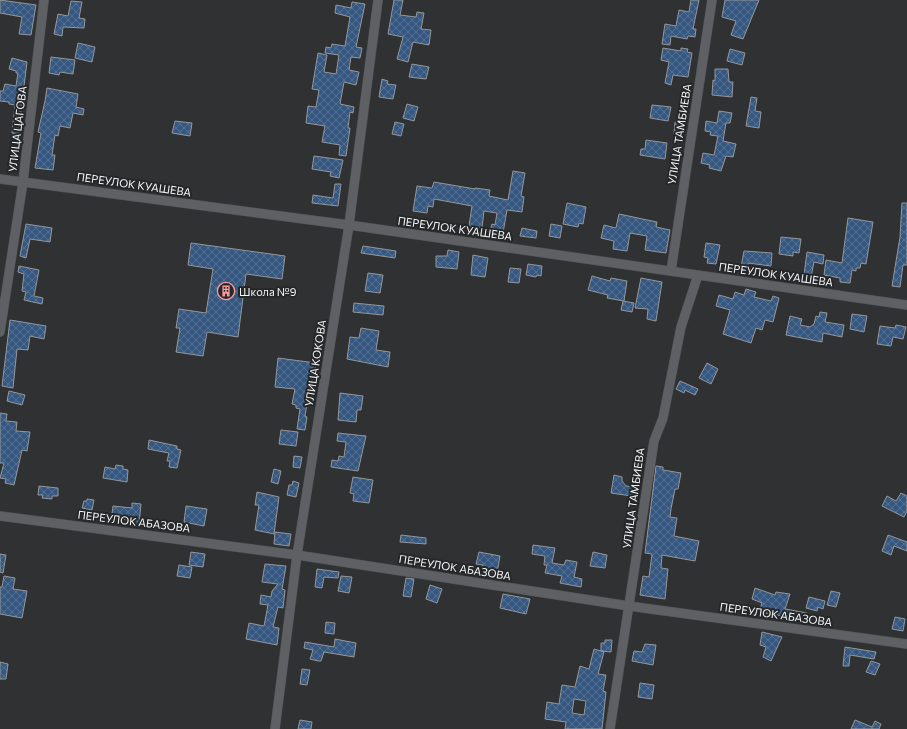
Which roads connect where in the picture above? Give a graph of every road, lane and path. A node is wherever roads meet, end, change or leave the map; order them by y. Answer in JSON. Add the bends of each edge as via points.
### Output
{"nodes":[{"id":1,"x":44,"y":0,"type":"edge"},
{"id":2,"x":378,"y":0,"type":"edge"},
{"id":3,"x":712,"y":0,"type":"edge"},
{"id":4,"x":0,"y":179,"type":"edge"},
{"id":5,"x":23,"y":182,"type":"junction"},
{"id":6,"x":349,"y":225,"type":"junction"},
{"id":7,"x":671,"y":271,"type":"junction"},
{"id":8,"x":698,"y":275,"type":"junction"},
{"id":9,"x":907,"y":305,"type":"edge"},
{"id":10,"x":0,"y":332,"type":"edge"},
{"id":11,"x":0,"y":516,"type":"edge"},
{"id":12,"x":297,"y":555,"type":"junction"},
{"id":13,"x":629,"y":606,"type":"junction"},
{"id":14,"x":907,"y":644,"type":"edge"},
{"id":15,"x":275,"y":729,"type":"edge"},
{"id":16,"x":610,"y":729,"type":"edge"}],
"edges":[{"from":1,"to":5,"type":"street","name":"УЛИЦА ЦАГОВА"},
{"from":2,"to":6,"type":"street","name":"УЛИЦА КОКОВА"},
{"from":3,"to":7,"type":"street","name":"УЛИЦА ТАМБИЕВА"},
{"from":4,"to":5,"type":"street","name":"ПЕРЕУЛОК КУАШЕВА"},
{"from":5,"to":6,"type":"street","name":"ПЕРЕУЛОК КУАШЕВА"},
{"from":5,"to":10,"type":"street","name":"УЛИЦА ЦАГОВА"},
{"from":6,"to":7,"type":"street","name":"ПЕРЕУЛОК КУАШЕВА"},
{"from":6,"to":12,"type":"street","name":"УЛИЦА КОКОВА"},
{"from":7,"to":8,"type":"street","name":"ПЕРЕУЛОК КУАШЕВА"},
{"from":8,"to":9,"type":"street","name":"ПЕРЕУЛОК КУАШЕВА"},
{"from":8,"to":13,"type":"street","name":"УЛИЦА ТАМБИЕВА","via":[[681,328],[663,418],[654,441]]},
{"from":11,"to":12,"type":"street","name":"ПЕРЕУЛОК АБАЗОВА"},
{"from":12,"to":13,"type":"street","name":"ПЕРЕУЛОК АБАЗОВА"},
{"from":12,"to":15,"type":"street","name":"УЛИЦА КОКОВА"},
{"from":13,"to":14,"type":"street","name":"ПЕРЕУЛОК АБАЗОВА"},
{"from":13,"to":16,"type":"street","name":"УЛИЦА ТАМБИЕВА"}]}
